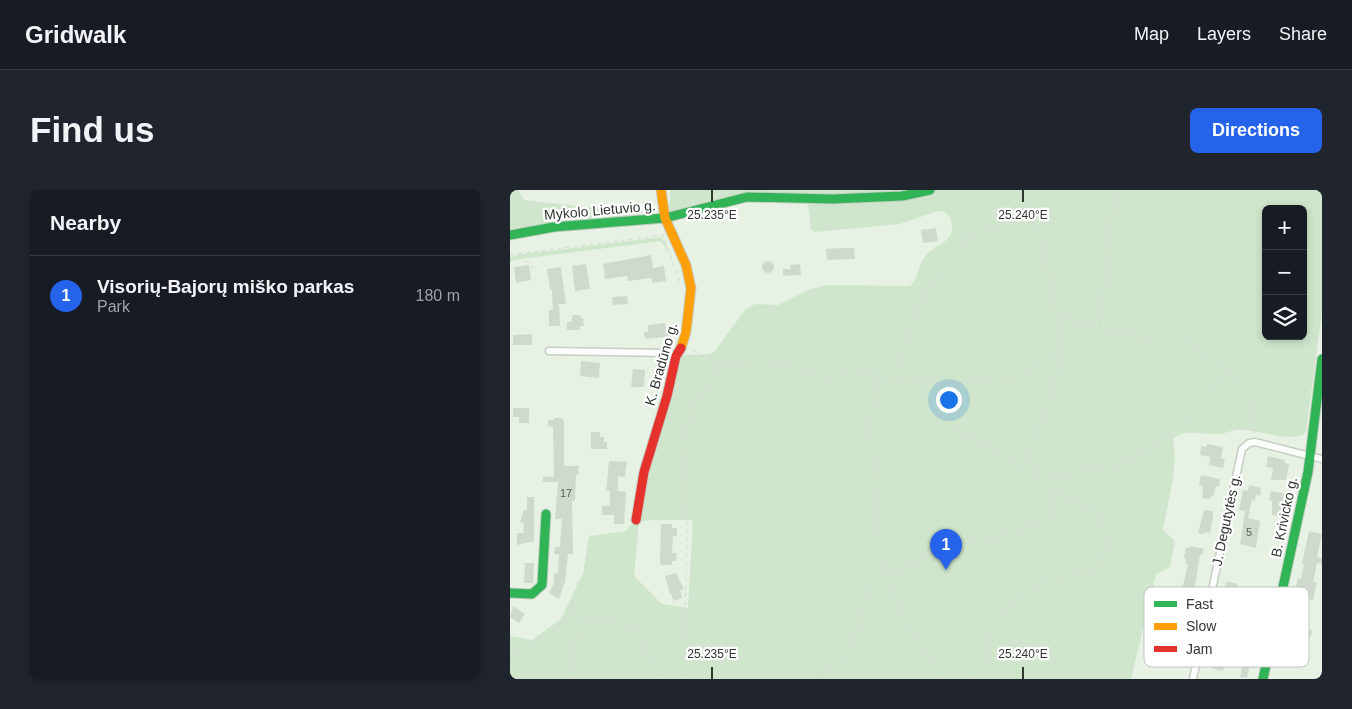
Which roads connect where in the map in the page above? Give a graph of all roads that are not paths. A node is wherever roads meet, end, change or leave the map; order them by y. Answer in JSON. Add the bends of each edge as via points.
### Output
{"nodes":[{"id":1,"x":661,"y":190,"type":"edge"},
{"id":2,"x":930,"y":190,"type":"edge"},
{"id":3,"x":665,"y":218,"type":"junction"},
{"id":4,"x":510,"y":234,"type":"edge"},
{"id":5,"x":550,"y":351,"type":"dead end"},
{"id":6,"x":676,"y":356,"type":"junction"},
{"id":7,"x":1322,"y":359,"type":"edge"},
{"id":8,"x":1310,"y":455,"type":"junction"},
{"id":9,"x":1322,"y":459,"type":"edge"},
{"id":10,"x":546,"y":514,"type":"dead end"},
{"id":11,"x":636,"y":520,"type":"dead end"},
{"id":12,"x":1213,"y":587,"type":"edge"},
{"id":13,"x":1283,"y":587,"type":"edge"},
{"id":14,"x":510,"y":593,"type":"edge"}],
"edges":[{"from":1,"to":3,"type":"street","name":"K. Bradūno g."},
{"from":2,"to":3,"type":"street","name":"Mykolo Lietuvio g.","via":[[902,196],[793,200],[747,197]]},
{"from":3,"to":4,"type":"street","name":"Mykolo Lietuvio g."},
{"from":3,"to":6,"type":"street","name":"K. Bradūno g.","via":[[691,283],[683,345]]},
{"from":5,"to":6,"type":"street","via":[[668,353]]},
{"from":6,"to":11,"type":"street","name":"K. Bradūno g.","via":[[644,472]]},
{"from":7,"to":8,"type":"street","name":"B. Krivicko g."},
{"from":8,"to":9,"type":"street"},
{"from":8,"to":12,"type":"street","name":"J. Degutytės g.","via":[[1255,442],[1242,449]]},
{"from":8,"to":13,"type":"street","name":"B. Krivicko g."},
{"from":10,"to":14,"type":"street","via":[[542,584],[532,594]]}]}
